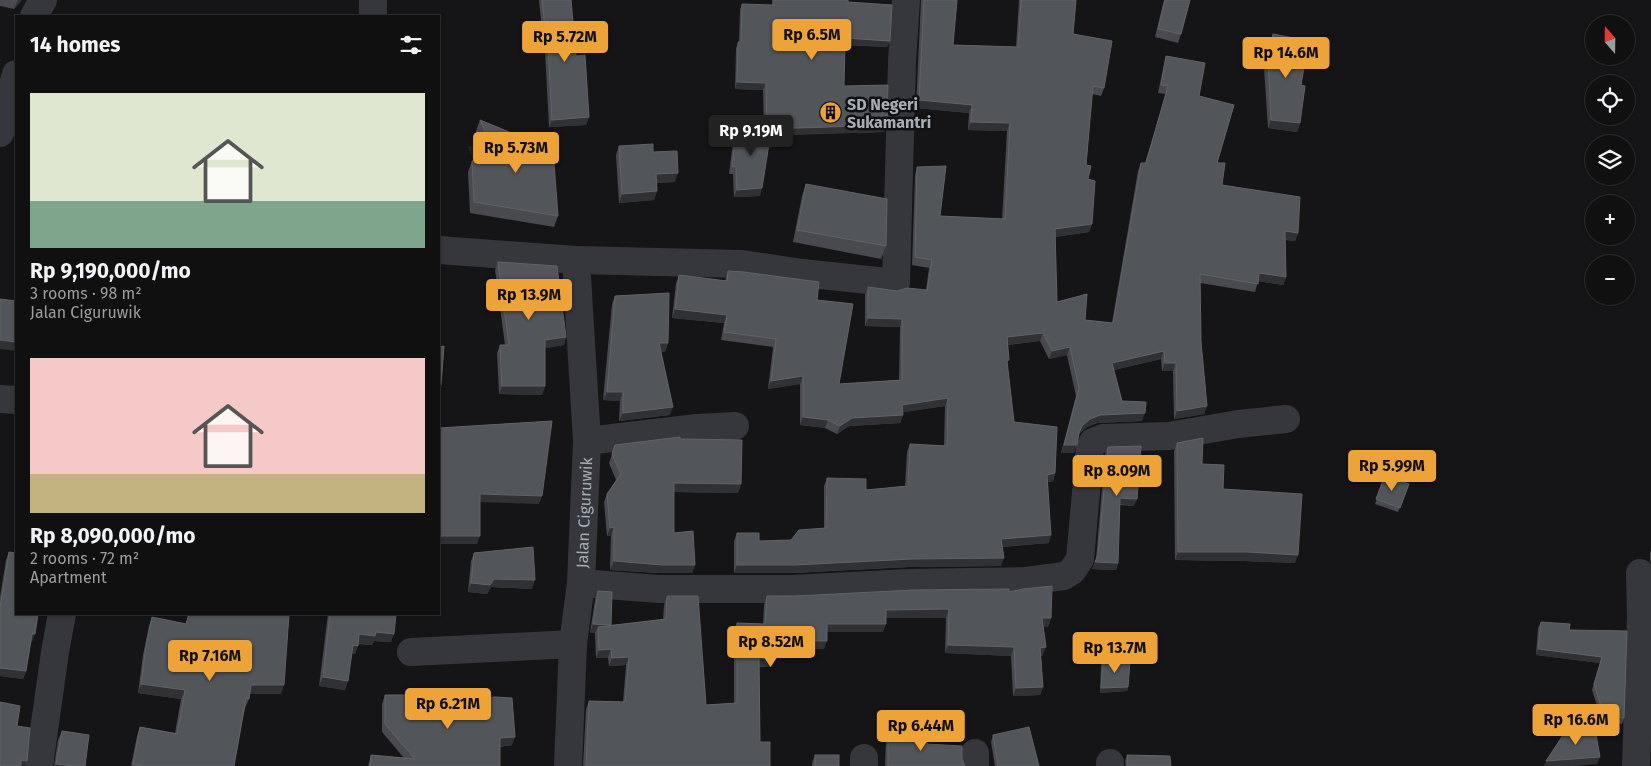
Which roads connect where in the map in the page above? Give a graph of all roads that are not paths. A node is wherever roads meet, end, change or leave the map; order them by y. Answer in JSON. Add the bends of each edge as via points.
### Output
{"nodes":[{"id":1,"x":43,"y":0,"type":"edge"},
{"id":2,"x":373,"y":0,"type":"edge"},
{"id":3,"x":906,"y":0,"type":"edge"},
{"id":4,"x":35,"y":15,"type":"edge"},
{"id":5,"x":373,"y":15,"type":"edge"},
{"id":6,"x":15,"y":78,"type":"edge"},
{"id":7,"x":0,"y":133,"type":"edge"},
{"id":8,"x":440,"y":250,"type":"edge"},
{"id":9,"x":576,"y":260,"type":"junction"},
{"id":10,"x":0,"y":399,"type":"edge"},
{"id":11,"x":15,"y":400,"type":"edge"},
{"id":12,"x":1286,"y":419,"type":"dead end"},
{"id":13,"x":735,"y":426,"type":"dead end"},
{"id":14,"x":586,"y":441,"type":"junction"},
{"id":15,"x":1640,"y":573,"type":"dead end"},
{"id":16,"x":581,"y":584,"type":"junction"},
{"id":17,"x":62,"y":615,"type":"edge"},
{"id":18,"x":573,"y":644,"type":"junction"},
{"id":19,"x":411,"y":652,"type":"dead end"},
{"id":20,"x":39,"y":766,"type":"edge"},
{"id":21,"x":568,"y":766,"type":"edge"},
{"id":22,"x":1636,"y":766,"type":"edge"}],
"edges":[{"from":1,"to":4,"type":"street"},
{"from":2,"to":5,"type":"street"},
{"from":3,"to":9,"type":"street","via":[[896,282],[742,264]]},
{"from":6,"to":7,"type":"street"},
{"from":8,"to":9,"type":"street"},
{"from":9,"to":14,"type":"street","name":"Jalan Ciguruwik"},
{"from":10,"to":11,"type":"street"},
{"from":12,"to":16,"type":"street","via":[[1169,436],[1098,439],[1090,448],[1080,559],[1072,572],[1064,576],[1026,581],[792,589],[659,589]]},
{"from":13,"to":14,"type":"street"},
{"from":14,"to":16,"type":"street","name":"Jalan Ciguruwik"},
{"from":15,"to":22,"type":"street"},
{"from":16,"to":18,"type":"street","name":"Jalan Ciguruwik"},
{"from":17,"to":20,"type":"street"},
{"from":18,"to":19,"type":"street"},
{"from":18,"to":21,"type":"street","name":"Jalan Ciguruwik"}]}
